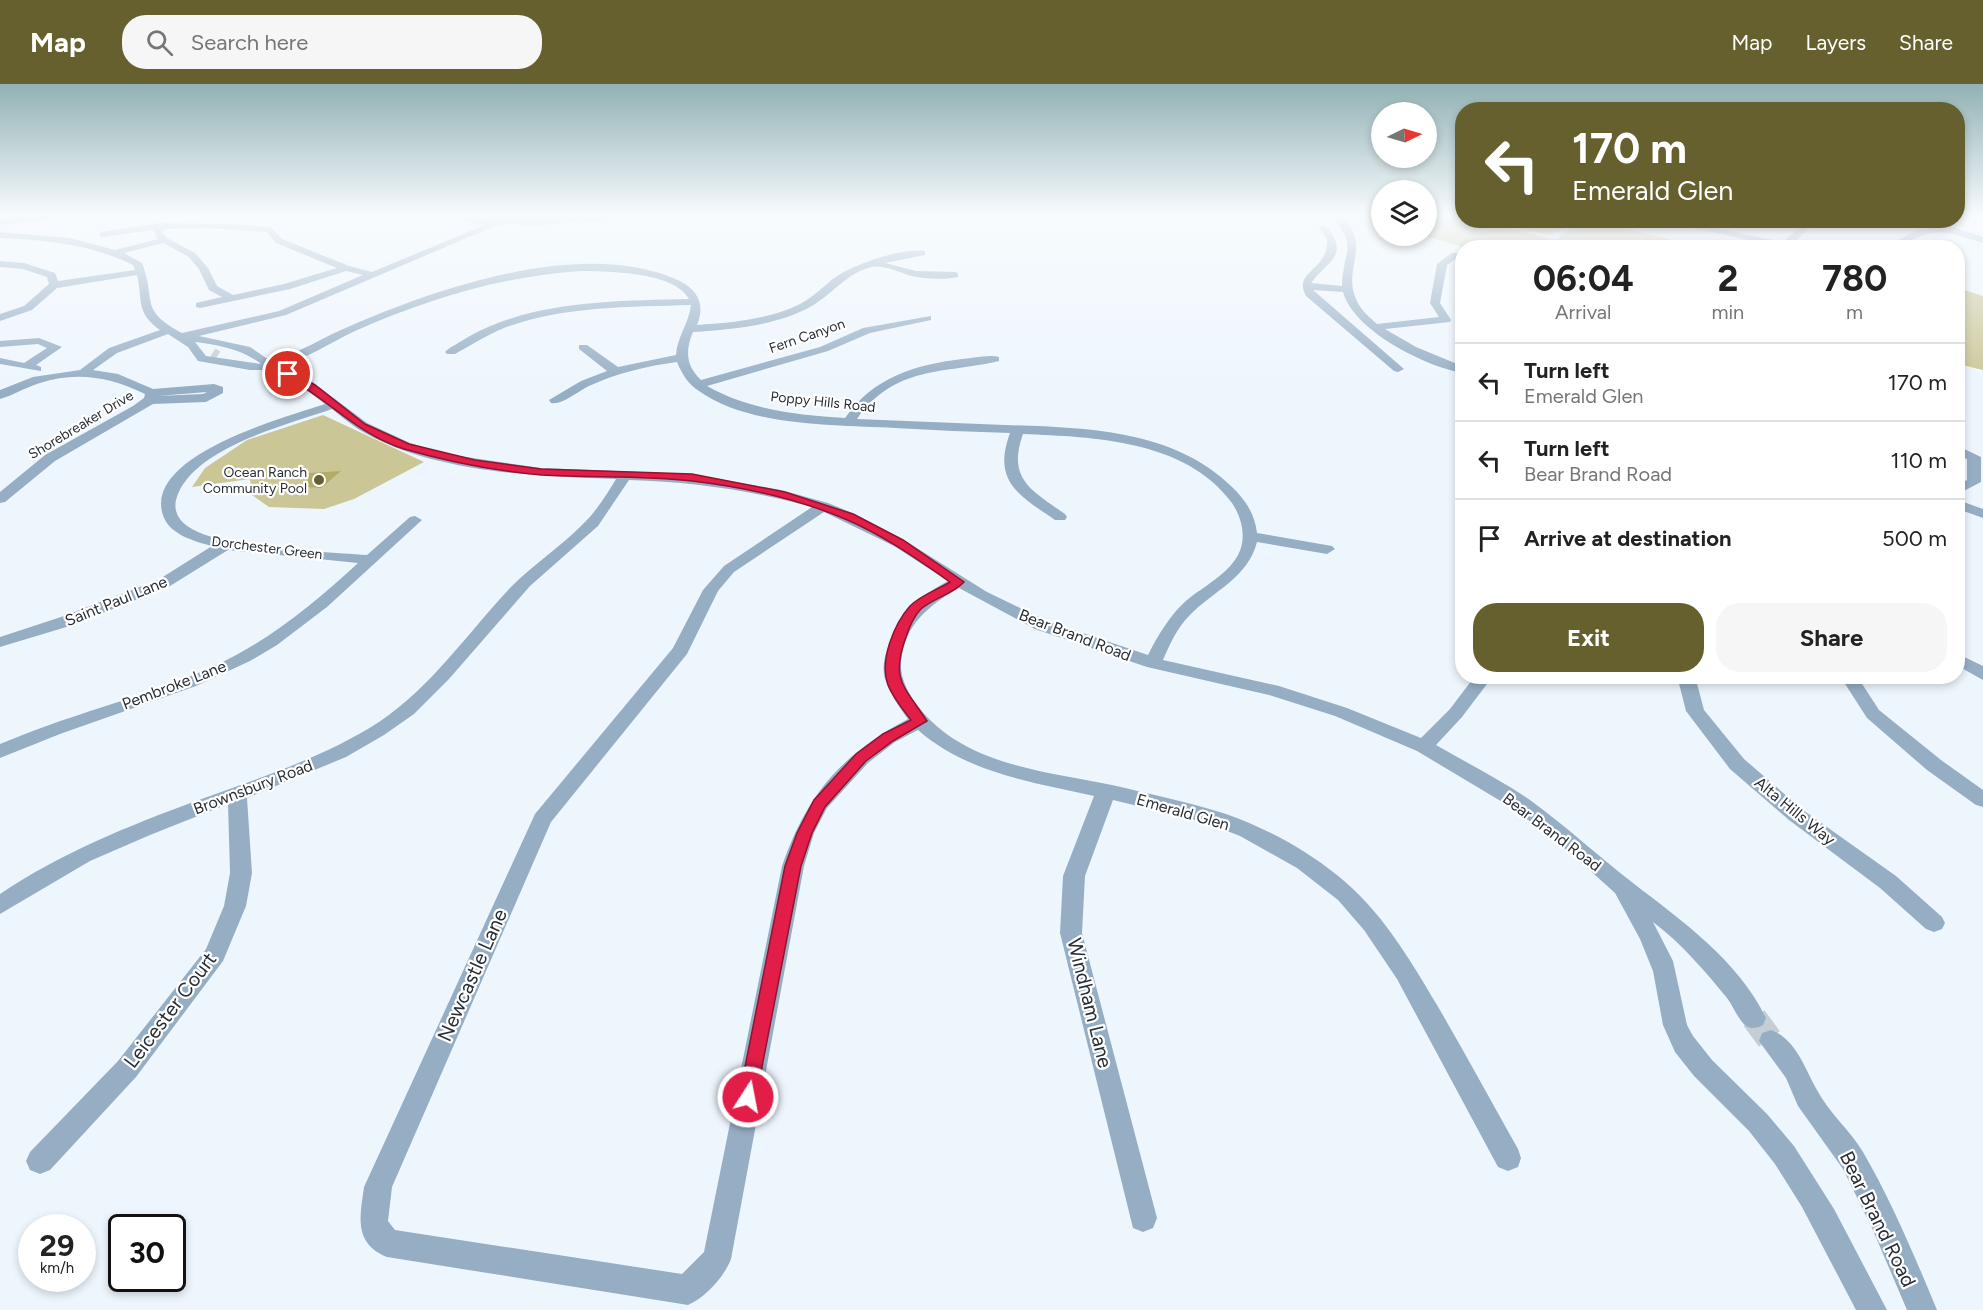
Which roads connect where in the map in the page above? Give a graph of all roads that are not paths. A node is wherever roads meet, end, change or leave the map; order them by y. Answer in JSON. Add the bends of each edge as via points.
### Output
{"nodes":[{"id":1,"x":48,"y":273,"type":"edge"},
{"id":2,"x":132,"y":273,"type":"edge"},
{"id":3,"x":140,"y":273,"type":"edge"},
{"id":4,"x":206,"y":273,"type":"edge"},
{"id":5,"x":330,"y":273,"type":"edge"},
{"id":6,"x":366,"y":273,"type":"edge"},
{"id":7,"x":377,"y":273,"type":"edge"},
{"id":8,"x":530,"y":273,"type":"edge"},
{"id":9,"x":642,"y":273,"type":"edge"},
{"id":10,"x":850,"y":273,"type":"edge"},
{"id":11,"x":913,"y":273,"type":"edge"},
{"id":12,"x":1316,"y":273,"type":"edge"},
{"id":13,"x":1349,"y":273,"type":"edge"},
{"id":14,"x":1440,"y":273,"type":"edge"},
{"id":15,"x":373,"y":275,"type":"junction"},
{"id":16,"x":955,"y":275,"type":"dead end"},
{"id":17,"x":54,"y":285,"type":"junction"},
{"id":18,"x":1306,"y":286,"type":"junction"},
{"id":19,"x":1347,"y":289,"type":"junction"},
{"id":20,"x":232,"y":299,"type":"junction"},
{"id":21,"x":696,"y":302,"type":"junction"},
{"id":22,"x":200,"y":305,"type":"dead end"},
{"id":23,"x":0,"y":318,"type":"edge"},
{"id":24,"x":927,"y":318,"type":"dead end"},
{"id":25,"x":1375,"y":327,"type":"junction"},
{"id":26,"x":689,"y":329,"type":"junction"},
{"id":27,"x":180,"y":336,"type":"junction"},
{"id":28,"x":0,"y":344,"type":"edge"},
{"id":29,"x":583,"y":347,"type":"dead end"},
{"id":30,"x":243,"y":350,"type":"junction"},
{"id":31,"x":451,"y":352,"type":"dead end"},
{"id":32,"x":217,"y":357,"type":"junction"},
{"id":33,"x":681,"y":358,"type":"junction"},
{"id":34,"x":995,"y":359,"type":"dead end"},
{"id":35,"x":0,"y":361,"type":"edge"},
{"id":36,"x":27,"y":366,"type":"junction"},
{"id":37,"x":270,"y":367,"type":"junction"},
{"id":38,"x":1455,"y":367,"type":"edge"},
{"id":39,"x":1398,"y":369,"type":"dead end"},
{"id":40,"x":615,"y":370,"type":"junction"},
{"id":41,"x":84,"y":372,"type":"junction"},
{"id":42,"x":47,"y":378,"type":"junction"},
{"id":43,"x":698,"y":385,"type":"junction"},
{"id":44,"x":0,"y":395,"type":"edge"},
{"id":45,"x":555,"y":400,"type":"dead end"},
{"id":46,"x":333,"y":405,"type":"junction"},
{"id":47,"x":849,"y":422,"type":"junction"},
{"id":48,"x":1018,"y":429,"type":"junction"},
{"id":49,"x":1965,"y":453,"type":"edge"},
{"id":50,"x":625,"y":475,"type":"junction"},
{"id":51,"x":1965,"y":486,"type":"edge"},
{"id":52,"x":0,"y":499,"type":"edge"},
{"id":53,"x":823,"y":506,"type":"junction"},
{"id":54,"x":1965,"y":507,"type":"edge"},
{"id":55,"x":1983,"y":514,"type":"edge"},
{"id":56,"x":1060,"y":517,"type":"dead end"},
{"id":57,"x":415,"y":520,"type":"dead end"},
{"id":58,"x":1251,"y":536,"type":"junction"},
{"id":59,"x":225,"y":545,"type":"junction"},
{"id":60,"x":1327,"y":549,"type":"dead end"},
{"id":61,"x":370,"y":560,"type":"junction"},
{"id":62,"x":958,"y":582,"type":"junction"},
{"id":63,"x":0,"y":642,"type":"edge"},
{"id":64,"x":1153,"y":663,"type":"junction"},
{"id":65,"x":1965,"y":663,"type":"edge"},
{"id":66,"x":1983,"y":674,"type":"edge"},
{"id":67,"x":1479,"y":684,"type":"edge"},
{"id":68,"x":1688,"y":684,"type":"edge"},
{"id":69,"x":1853,"y":684,"type":"edge"},
{"id":70,"x":920,"y":721,"type":"junction"},
{"id":71,"x":1424,"y":746,"type":"junction"},
{"id":72,"x":0,"y":752,"type":"edge"},
{"id":73,"x":1106,"y":791,"type":"junction"},
{"id":74,"x":236,"y":794,"type":"junction"},
{"id":75,"x":1983,"y":800,"type":"edge"},
{"id":76,"x":1624,"y":888,"type":"junction"},
{"id":77,"x":0,"y":905,"type":"edge"},
{"id":78,"x":1934,"y":923,"type":"dead end"},
{"id":79,"x":1754,"y":1018,"type":"tunnel mouth"},
{"id":80,"x":1771,"y":1041,"type":"tunnel mouth"},
{"id":81,"x":1508,"y":1158,"type":"dead end"},
{"id":82,"x":40,"y":1161,"type":"dead end"},
{"id":83,"x":1143,"y":1218,"type":"dead end"},
{"id":84,"x":1872,"y":1310,"type":"edge"},
{"id":85,"x":1922,"y":1310,"type":"edge"}],
"edges":[{"from":1,"to":17,"type":"street"},
{"from":2,"to":17,"type":"street"},
{"from":3,"to":27,"type":"street","name":"Bear Brand Road","via":[[148,313]]},
{"from":4,"to":20,"type":"street","via":[[213,288]]},
{"from":5,"to":20,"type":"street"},
{"from":6,"to":15,"type":"street"},
{"from":7,"to":15,"type":"street","name":"Shorebreaker Drive"},
{"from":8,"to":37,"type":"street","via":[[476,284],[391,313]]},
{"from":9,"to":21,"type":"street","via":[[678,284],[690,291]]},
{"from":10,"to":26,"type":"street","via":[[814,301],[783,316],[740,325]]},
{"from":11,"to":16,"type":"street"},
{"from":12,"to":18,"type":"street"},
{"from":13,"to":19,"type":"street"},
{"from":14,"to":25,"type":"street","via":[[1435,303],[1446,320]]},
{"from":15,"to":27,"type":"street","name":"Shorebreaker Drive","via":[[282,313]]},
{"from":17,"to":23,"type":"street","via":[[28,308]]},
{"from":18,"to":19,"type":"street"},
{"from":18,"to":39,"type":"street","via":[[1310,294]]},
{"from":19,"to":25,"type":"street","via":[[1355,307]]},
{"from":20,"to":22,"type":"street"},
{"from":21,"to":26,"type":"street","via":[[696,314]]},
{"from":21,"to":31,"type":"street","via":[[609,305],[537,315],[484,333]]},
{"from":24,"to":43,"type":"street","name":"Fern Canyon","via":[[867,330],[806,355]]},
{"from":25,"to":38,"type":"street","via":[[1405,346]]},
{"from":26,"to":33,"type":"street"},
{"from":27,"to":30,"type":"street","name":"Bear Brand Road"},
{"from":27,"to":32,"type":"street","name":"Bear Brand Road","via":[[198,349],[202,359]]},
{"from":27,"to":41,"type":"street","name":"Shorebreaker Drive","via":[[119,347]]},
{"from":28,"to":36,"type":"street","via":[[39,341],[56,346]]},
{"from":29,"to":40,"type":"street"},
{"from":30,"to":32,"type":"street"},
{"from":30,"to":37,"type":"street","name":"Bear Brand Road"},
{"from":32,"to":37,"type":"street","name":"Bear Brand Road","via":[[250,367]]},
{"from":33,"to":40,"type":"street"},
{"from":33,"to":43,"type":"street"},
{"from":34,"to":47,"type":"street","via":[[933,368],[890,381]]},
{"from":35,"to":36,"type":"street"},
{"from":36,"to":42,"type":"street"},
{"from":37,"to":46,"type":"street","name":"Bear Brand Road","via":[[303,381]]},
{"from":40,"to":45,"type":"street"},
{"from":41,"to":42,"type":"street","name":"Shorebreaker Drive"},
{"from":41,"to":52,"type":"street","name":"Shorebreaker Drive","via":[[126,379],[150,397],[131,414],[50,458]]},
{"from":42,"to":44,"type":"street","name":"Shorebreaker Drive"},
{"from":43,"to":47,"type":"street","name":"Poppy Hills Road","via":[[762,411]]},
{"from":46,"to":50,"type":"street","name":"Bear Brand Road","via":[[362,426],[444,458],[541,472]]},
{"from":46,"to":59,"type":"street","name":"Dorchester Green","via":[[239,438],[208,454],[180,476],[168,500],[173,522],[188,533]]},
{"from":47,"to":48,"type":"street","name":"Poppy Hills Road"},
{"from":48,"to":56,"type":"street","via":[[1010,459],[1012,473],[1024,491]]},
{"from":48,"to":58,"type":"street","name":"Poppy Hills Road","via":[[1118,438],[1178,456],[1219,479],[1244,510]]},
{"from":49,"to":51,"type":"street","via":[[1974,457],[1974,482]]},
{"from":50,"to":53,"type":"street","name":"Bear Brand Road","via":[[719,481]]},
{"from":50,"to":74,"type":"street","name":"Brownsbury Road","via":[[597,518],[524,583],[412,705],[352,746],[281,780]]},
{"from":53,"to":62,"type":"street","name":"Bear Brand Road","via":[[899,543]]},
{"from":53,"to":70,"type":"street","name":"Newcastle Lane","via":[[729,569],[711,590],[681,651],[542,819],[378,1187],[373,1225],[387,1243],[688,1290],[717,1259],[793,866],[804,833],[819,804],[861,758]]},
{"from":54,"to":55,"type":"street"},
{"from":57,"to":61,"type":"street","name":"Pembroke Lane"},
{"from":58,"to":60,"type":"street"},
{"from":58,"to":64,"type":"street","via":[[1236,569],[1176,621]]},
{"from":59,"to":61,"type":"street","name":"Dorchester Green"},
{"from":59,"to":63,"type":"street","name":"Saint Paul Lane","via":[[164,583]]},
{"from":61,"to":72,"type":"street","name":"Pembroke Lane","via":[[290,626],[218,670],[57,726]]},
{"from":62,"to":64,"type":"street","name":"Bear Brand Road","via":[[1041,625]]},
{"from":62,"to":70,"type":"street","name":"Emerald Glen","via":[[916,607],[897,644],[892,663],[894,684]]},
{"from":64,"to":71,"type":"street","name":"Bear Brand Road","via":[[1274,690]]},
{"from":65,"to":66,"type":"street"},
{"from":67,"to":71,"type":"street"},
{"from":68,"to":78,"type":"street","name":"Alta Hills Way","via":[[1695,711],[1737,764],[1796,815],[1888,882]]},
{"from":69,"to":75,"type":"street","via":[[1873,714]]},
{"from":70,"to":73,"type":"street","name":"Emerald Glen","via":[[958,750],[998,768]]},
{"from":71,"to":76,"type":"street","name":"Bear Brand Road","via":[[1521,804]]},
{"from":73,"to":81,"type":"street","name":"Emerald Glen","via":[[1219,819],[1294,855],[1332,882],[1365,913],[1390,946]]},
{"from":73,"to":83,"type":"street","name":"Windham Lane","via":[[1074,876],[1071,933]]},
{"from":74,"to":77,"type":"street","name":"Brownsbury Road","via":[[95,851]]},
{"from":74,"to":82,"type":"street","name":"Leicester Court","via":[[241,873],[235,906],[215,954],[127,1069]]},
{"from":76,"to":79,"type":"street","name":"Bear Brand Road","via":[[1676,927],[1710,962]]},
{"from":76,"to":84,"type":"street","name":"Bear Brand Road","via":[[1661,961],[1675,1027],[1682,1042],[1768,1135],[1810,1191]]},
{"from":80,"to":85,"type":"street","name":"Bear Brand Road","via":[[1796,1071],[1807,1098],[1852,1160]]}]}
